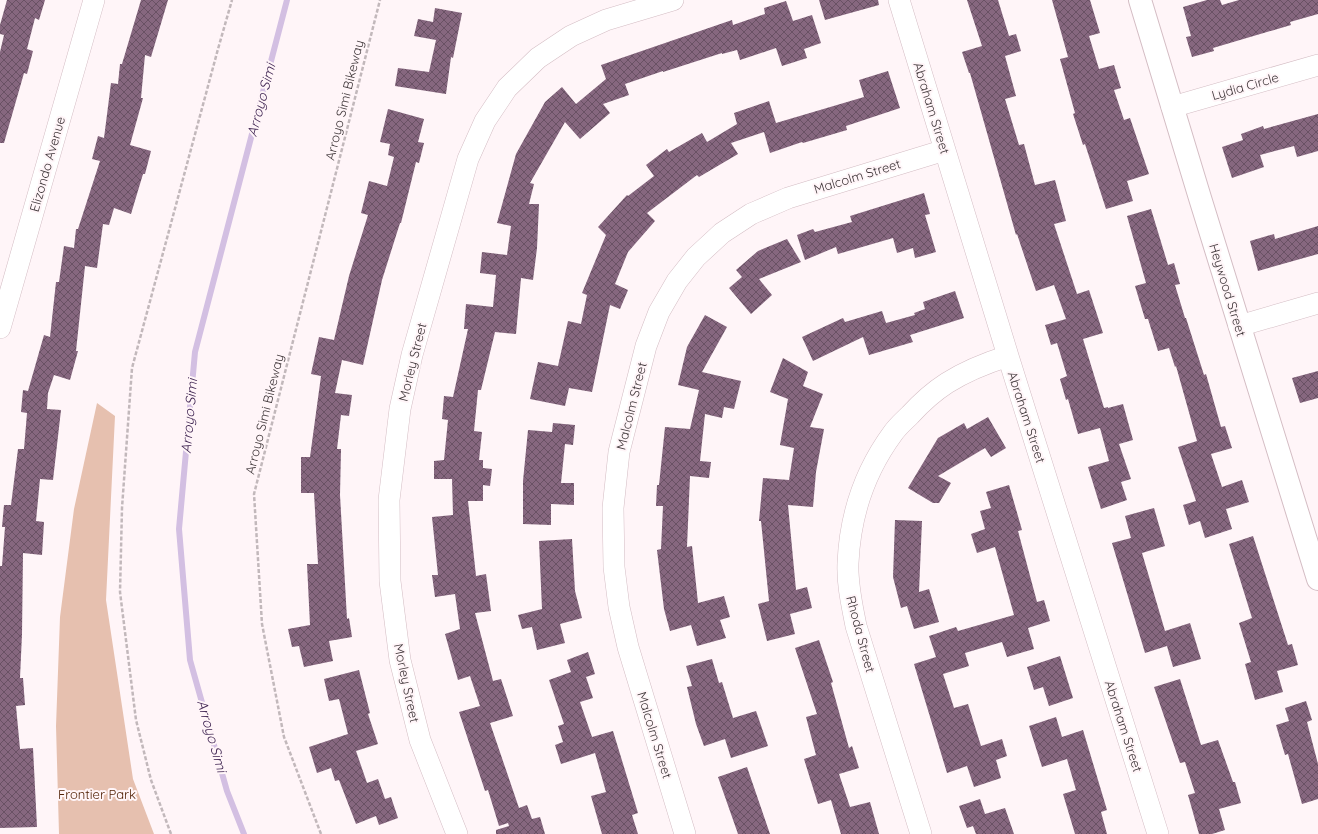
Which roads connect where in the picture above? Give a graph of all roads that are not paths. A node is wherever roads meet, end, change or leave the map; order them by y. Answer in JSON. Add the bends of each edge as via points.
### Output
{"nodes":[{"id":1,"x":94,"y":0,"type":"edge"},
{"id":2,"x":673,"y":0,"type":"edge"},
{"id":3,"x":899,"y":0,"type":"edge"},
{"id":4,"x":1140,"y":0,"type":"edge"},
{"id":5,"x":1318,"y":65,"type":"edge"},
{"id":6,"x":1172,"y":106,"type":"junction"},
{"id":7,"x":945,"y":150,"type":"junction"},
{"id":8,"x":5,"y":293,"type":"edge"},
{"id":9,"x":1318,"y":303,"type":"edge"},
{"id":10,"x":1239,"y":326,"type":"junction"},
{"id":11,"x":0,"y":328,"type":"edge"},
{"id":12,"x":1008,"y":356,"type":"junction"},
{"id":13,"x":1313,"y":542,"type":"edge"},
{"id":14,"x":1318,"y":579,"type":"edge"},
{"id":15,"x":457,"y":834,"type":"edge"},
{"id":16,"x":685,"y":834,"type":"edge"},
{"id":17,"x":921,"y":834,"type":"edge"},
{"id":18,"x":1158,"y":834,"type":"edge"}],
"edges":[{"from":1,"to":8,"type":"street","name":"Elizondo Avenue"},
{"from":2,"to":15,"type":"street","name":"Morley Street","via":[[606,20],[571,36],[538,58],[507,88],[485,121],[468,158],[412,356],[400,409],[389,500],[390,581],[400,660],[420,740]]},
{"from":3,"to":7,"type":"street","name":"Abraham Street"},
{"from":4,"to":6,"type":"street","name":"Heywood Street"},
{"from":5,"to":6,"type":"street","name":"Lydia Circle"},
{"from":6,"to":10,"type":"street","name":"Heywood Street"},
{"from":7,"to":12,"type":"street","name":"Abraham Street"},
{"from":7,"to":16,"type":"street","name":"Malcolm Street","via":[[788,198],[751,214],[722,233],[696,257],[677,282],[659,312],[646,346],[619,452],[613,508],[614,567],[628,647]]},
{"from":8,"to":11,"type":"street","name":"Elizondo Avenue"},
{"from":9,"to":10,"type":"street"},
{"from":10,"to":13,"type":"street","name":"Heywood Street"},
{"from":12,"to":17,"type":"street","name":"Rhoda Street","via":[[980,365],[946,384],[921,403],[894,432],[876,460],[864,486],[851,528],[849,594],[856,626]]},
{"from":12,"to":18,"type":"street","name":"Abraham Street"},
{"from":13,"to":14,"type":"street","name":"Heywood Street"}]}
